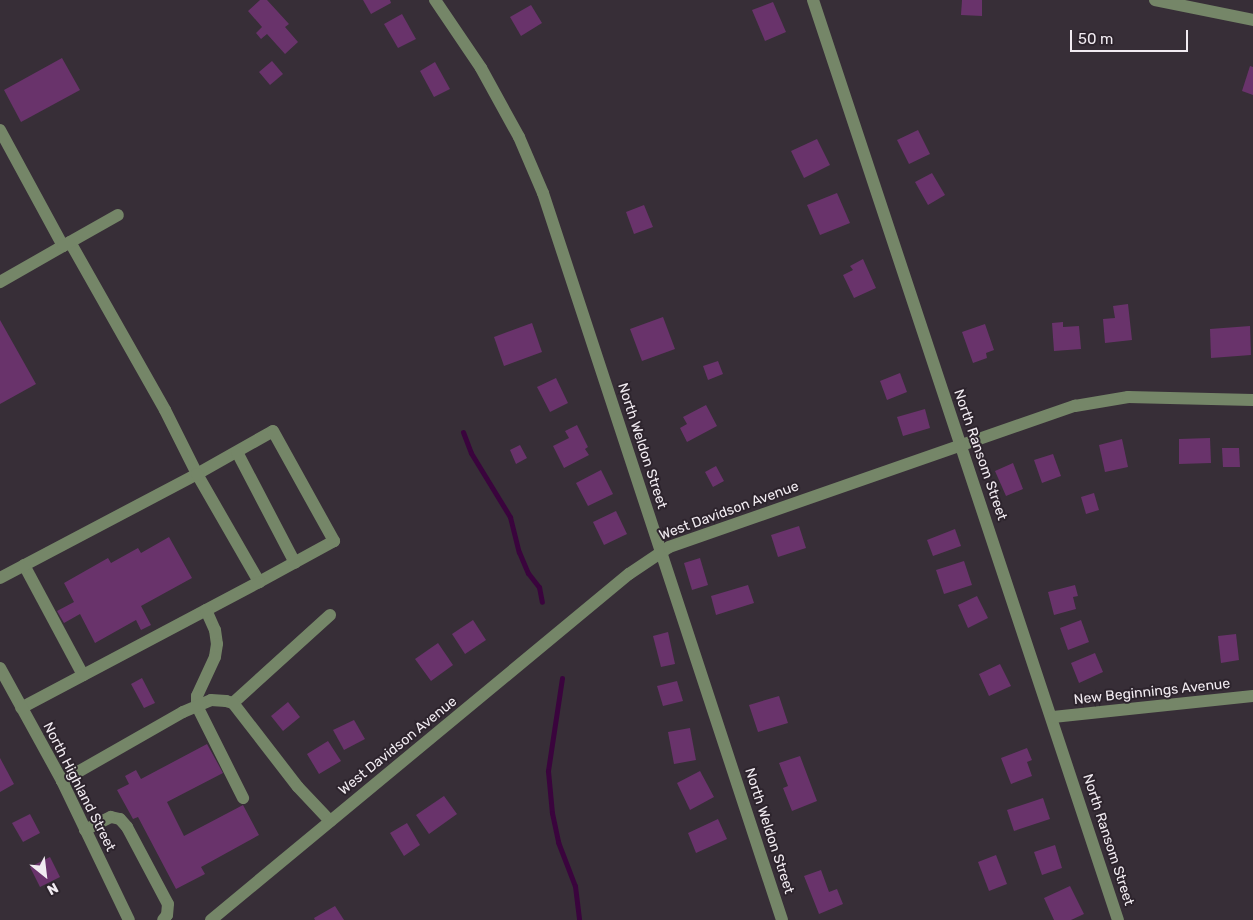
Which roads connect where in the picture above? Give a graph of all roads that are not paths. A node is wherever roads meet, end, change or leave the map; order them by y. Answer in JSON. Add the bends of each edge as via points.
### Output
{"nodes":[{"id":1,"x":435,"y":0,"type":"edge"},
{"id":2,"x":813,"y":0,"type":"edge"},
{"id":3,"x":1155,"y":0,"type":"edge"},
{"id":4,"x":1253,"y":20,"type":"edge"},
{"id":5,"x":0,"y":130,"type":"edge"},
{"id":6,"x":118,"y":215,"type":"dead end"},
{"id":7,"x":66,"y":244,"type":"junction"},
{"id":8,"x":0,"y":282,"type":"edge"},
{"id":9,"x":1253,"y":400,"type":"edge"},
{"id":10,"x":960,"y":445,"type":"junction"},
{"id":11,"x":237,"y":452,"type":"junction"},
{"id":12,"x":197,"y":474,"type":"junction"},
{"id":13,"x":661,"y":551,"type":"junction"},
{"id":14,"x":295,"y":563,"type":"junction"},
{"id":15,"x":24,"y":565,"type":"junction"},
{"id":16,"x":0,"y":578,"type":"edge"},
{"id":17,"x":259,"y":582,"type":"junction"},
{"id":18,"x":206,"y":610,"type":"junction"},
{"id":19,"x":330,"y":615,"type":"dead end"},
{"id":20,"x":0,"y":668,"type":"edge"},
{"id":21,"x":83,"y":676,"type":"junction"},
{"id":22,"x":1253,"y":696,"type":"edge"},
{"id":23,"x":233,"y":703,"type":"junction"},
{"id":24,"x":197,"y":706,"type":"junction"},
{"id":25,"x":21,"y":708,"type":"junction"},
{"id":26,"x":1053,"y":717,"type":"junction"},
{"id":27,"x":62,"y":781,"type":"junction"},
{"id":28,"x":243,"y":798,"type":"dead end"},
{"id":29,"x":330,"y":821,"type":"junction"},
{"id":30,"x":85,"y":830,"type":"junction"},
{"id":31,"x":129,"y":920,"type":"edge"},
{"id":32,"x":163,"y":920,"type":"edge"},
{"id":33,"x":211,"y":920,"type":"edge"},
{"id":34,"x":782,"y":920,"type":"edge"},
{"id":35,"x":1118,"y":920,"type":"edge"}],
"edges":[{"from":1,"to":13,"type":"street","name":"North Weldon Street","via":[[481,68],[519,137],[543,193]]},
{"from":2,"to":10,"type":"street","name":"North Ransom Street"},
{"from":3,"to":4,"type":"street"},
{"from":5,"to":7,"type":"street"},
{"from":6,"to":7,"type":"street"},
{"from":7,"to":8,"type":"street"},
{"from":7,"to":12,"type":"street","via":[[161,402]]},
{"from":9,"to":10,"type":"street","name":"West Davidson Avenue","via":[[1128,397],[1096,401]]},
{"from":10,"to":13,"type":"street","name":"West Davidson Avenue"},
{"from":10,"to":26,"type":"street","name":"North Ransom Street"},
{"from":11,"to":12,"type":"street"},
{"from":11,"to":14,"type":"street"},
{"from":11,"to":14,"type":"street","via":[[273,431],[334,542]]},
{"from":12,"to":15,"type":"street"},
{"from":12,"to":17,"type":"street"},
{"from":13,"to":29,"type":"street","name":"West Davidson Avenue","via":[[628,574]]},
{"from":13,"to":34,"type":"street","name":"North Weldon Street"},
{"from":14,"to":17,"type":"street"},
{"from":15,"to":16,"type":"street"},
{"from":15,"to":21,"type":"street"},
{"from":17,"to":18,"type":"street"},
{"from":18,"to":21,"type":"street"},
{"from":18,"to":24,"type":"street","via":[[217,644],[215,657],[197,696]]},
{"from":19,"to":23,"type":"street"},
{"from":20,"to":25,"type":"street","name":"North Highland Street"},
{"from":21,"to":25,"type":"street"},
{"from":22,"to":26,"type":"street","name":"New Beginnings Avenue"},
{"from":23,"to":24,"type":"street","via":[[211,700]]},
{"from":23,"to":29,"type":"street","via":[[292,779]]},
{"from":24,"to":27,"type":"street"},
{"from":24,"to":28,"type":"street"},
{"from":25,"to":27,"type":"street","name":"North Highland Street"},
{"from":26,"to":35,"type":"street","name":"North Ransom Street"},
{"from":27,"to":30,"type":"street","name":"North Highland Street"},
{"from":29,"to":33,"type":"street","name":"West Davidson Avenue"},
{"from":30,"to":31,"type":"street","name":"North Highland Street"},
{"from":30,"to":32,"type":"street","via":[[111,817],[120,819],[127,827],[168,904]]}]}
